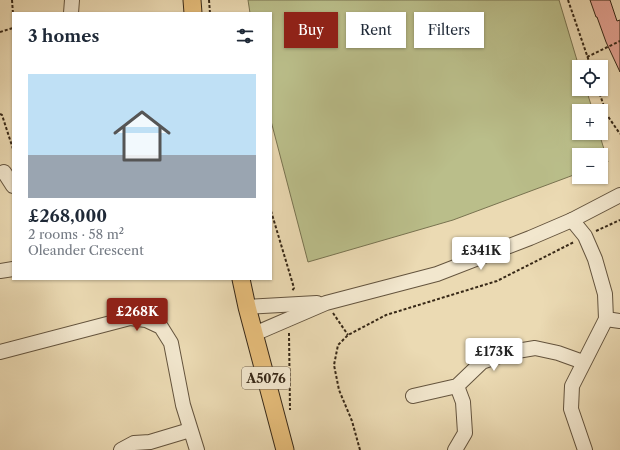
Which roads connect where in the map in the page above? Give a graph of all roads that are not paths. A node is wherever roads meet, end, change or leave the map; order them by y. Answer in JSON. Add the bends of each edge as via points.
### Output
{"nodes":[{"id":1,"x":72,"y":0,"type":"edge"},
{"id":2,"x":192,"y":0,"type":"edge"},
{"id":3,"x":71,"y":12,"type":"edge"},
{"id":4,"x":193,"y":12,"type":"edge"},
{"id":5,"x":6,"y":171,"type":"edge"},
{"id":6,"x":12,"y":184,"type":"edge"},
{"id":7,"x":620,"y":195,"type":"edge"},
{"id":8,"x":572,"y":220,"type":"junction"},
{"id":9,"x":12,"y":269,"type":"edge"},
{"id":10,"x":0,"y":271,"type":"edge"},
{"id":11,"x":241,"y":280,"type":"edge"},
{"id":12,"x":326,"y":302,"type":"junction"},
{"id":13,"x":247,"y":306,"type":"junction"},
{"id":14,"x":606,"y":319,"type":"junction"},
{"id":15,"x":620,"y":321,"type":"edge"},
{"id":16,"x":254,"y":334,"type":"junction"},
{"id":17,"x":0,"y":352,"type":"edge"},
{"id":18,"x":583,"y":362,"type":"junction"},
{"id":19,"x":457,"y":386,"type":"junction"},
{"id":20,"x":413,"y":396,"type":"dead end"},
{"id":21,"x":190,"y":430,"type":"junction"},
{"id":22,"x":121,"y":450,"type":"edge"},
{"id":23,"x":197,"y":450,"type":"edge"},
{"id":24,"x":285,"y":450,"type":"edge"},
{"id":25,"x":455,"y":450,"type":"edge"},
{"id":26,"x":585,"y":450,"type":"edge"}],
"edges":[{"from":1,"to":3,"type":"street"},
{"from":2,"to":4,"type":"main road"},
{"from":5,"to":6,"type":"street"},
{"from":7,"to":8,"type":"street"},
{"from":8,"to":12,"type":"street","via":[[437,274]]},
{"from":8,"to":14,"type":"street","via":[[585,236],[595,259],[605,294]]},
{"from":9,"to":10,"type":"street"},
{"from":11,"to":13,"type":"main road","number":"A5076"},
{"from":12,"to":13,"type":"street"},
{"from":12,"to":16,"type":"street"},
{"from":13,"to":16,"type":"main road","number":"A5076"},
{"from":14,"to":15,"type":"street"},
{"from":14,"to":18,"type":"street"},
{"from":16,"to":24,"type":"main road","number":"A5076"},
{"from":17,"to":21,"type":"street","via":[[107,323],[130,318],[146,320],[161,327],[171,343]]},
{"from":18,"to":19,"type":"street","via":[[535,348],[511,352],[482,362]]},
{"from":18,"to":26,"type":"street","via":[[572,386],[571,410]]},
{"from":19,"to":20,"type":"street"},
{"from":19,"to":25,"type":"street","via":[[464,402],[465,433]]},
{"from":21,"to":22,"type":"street","via":[[150,442],[134,443]]},
{"from":21,"to":23,"type":"street"}]}
